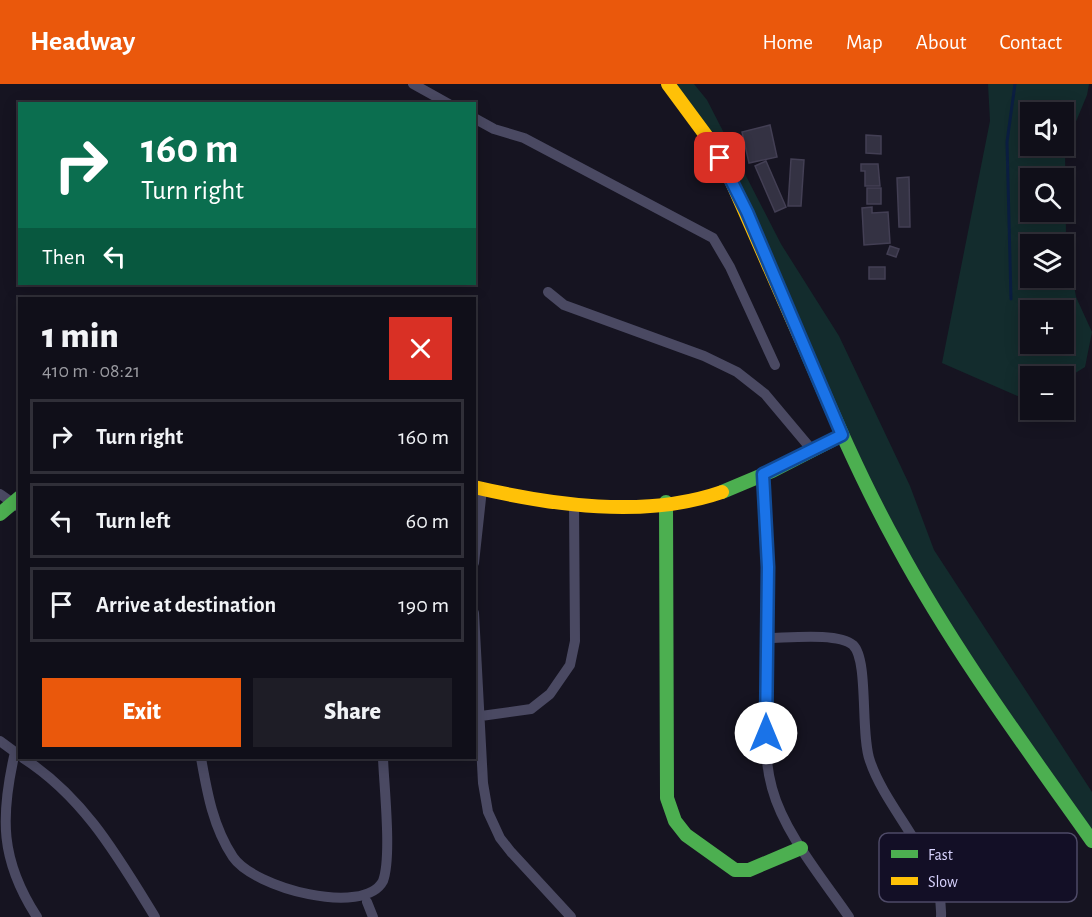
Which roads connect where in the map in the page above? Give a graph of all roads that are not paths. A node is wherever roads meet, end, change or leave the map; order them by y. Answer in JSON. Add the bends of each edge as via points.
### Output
{"nodes":[{"id":1,"x":413,"y":84,"type":"edge"},
{"id":2,"x":668,"y":84,"type":"edge"},
{"id":3,"x":445,"y":102,"type":"edge"},
{"id":4,"x":476,"y":119,"type":"edge"},
{"id":5,"x":548,"y":292,"type":"dead end"},
{"id":6,"x":775,"y":365,"type":"dead end"},
{"id":7,"x":842,"y":435,"type":"junction"},
{"id":8,"x":812,"y":450,"type":"junction"},
{"id":9,"x":763,"y":474,"type":"junction"},
{"id":10,"x":478,"y":488,"type":"edge"},
{"id":11,"x":0,"y":494,"type":"edge"},
{"id":12,"x":666,"y":502,"type":"junction"},
{"id":13,"x":17,"y":503,"type":"edge"},
{"id":14,"x":574,"y":503,"type":"junction"},
{"id":15,"x":0,"y":514,"type":"edge"},
{"id":16,"x":476,"y":526,"type":"edge"},
{"id":17,"x":767,"y":638,"type":"junction"},
{"id":18,"x":476,"y":642,"type":"edge"},
{"id":19,"x":481,"y":716,"type":"junction"},
{"id":20,"x":0,"y":741,"type":"edge"},
{"id":21,"x":18,"y":754,"type":"edge"},
{"id":22,"x":18,"y":757,"type":"edge"},
{"id":23,"x":24,"y":759,"type":"edge"},
{"id":24,"x":201,"y":759,"type":"edge"},
{"id":25,"x":383,"y":759,"type":"edge"},
{"id":26,"x":909,"y":833,"type":"edge"},
{"id":27,"x":1092,"y":841,"type":"edge"},
{"id":28,"x":801,"y":848,"type":"junction"},
{"id":29,"x":367,"y":902,"type":"junction"},
{"id":30,"x":940,"y":902,"type":"edge"},
{"id":31,"x":37,"y":917,"type":"edge"},
{"id":32,"x":155,"y":917,"type":"edge"},
{"id":33,"x":373,"y":917,"type":"edge"},
{"id":34,"x":571,"y":917,"type":"edge"},
{"id":35,"x":849,"y":917,"type":"edge"},
{"id":36,"x":942,"y":917,"type":"edge"}],
"edges":[{"from":1,"to":3,"type":"street"},
{"from":2,"to":7,"type":"main road","via":[[713,145],[732,181]]},
{"from":4,"to":6,"type":"street","via":[[524,138],[713,238]]},
{"from":5,"to":8,"type":"street","via":[[564,305],[704,356],[737,372],[765,394]]},
{"from":7,"to":8,"type":"main road"},
{"from":7,"to":27,"type":"main road","via":[[939,618]]},
{"from":8,"to":9,"type":"main road"},
{"from":9,"to":12,"type":"main road","via":[[712,495]]},
{"from":9,"to":17,"type":"street"},
{"from":10,"to":14,"type":"main road"},
{"from":10,"to":16,"type":"street"},
{"from":11,"to":13,"type":"street"},
{"from":12,"to":14,"type":"main road"},
{"from":12,"to":28,"type":"main road","via":[[664,692],[670,812],[693,841],[735,870],[748,870]]},
{"from":13,"to":15,"type":"main road"},
{"from":14,"to":19,"type":"street","via":[[575,641],[570,665],[550,694],[531,709]]},
{"from":17,"to":26,"type":"street","via":[[833,638],[851,643],[857,650],[870,760]]},
{"from":17,"to":28,"type":"street","via":[[769,776],[779,807]]},
{"from":18,"to":19,"type":"street"},
{"from":19,"to":34,"type":"street","via":[[483,783],[493,826]]},
{"from":20,"to":21,"type":"street"},
{"from":22,"to":31,"type":"street","via":[[2,793],[1,836],[8,864]]},
{"from":23,"to":32,"type":"street","via":[[64,788],[98,829]]},
{"from":24,"to":29,"type":"street","via":[[212,814],[243,869],[320,904],[343,907]]},
{"from":25,"to":29,"type":"street","via":[[385,871],[377,892]]},
{"from":28,"to":35,"type":"street"},
{"from":29,"to":33,"type":"street"},
{"from":30,"to":36,"type":"street"}]}
